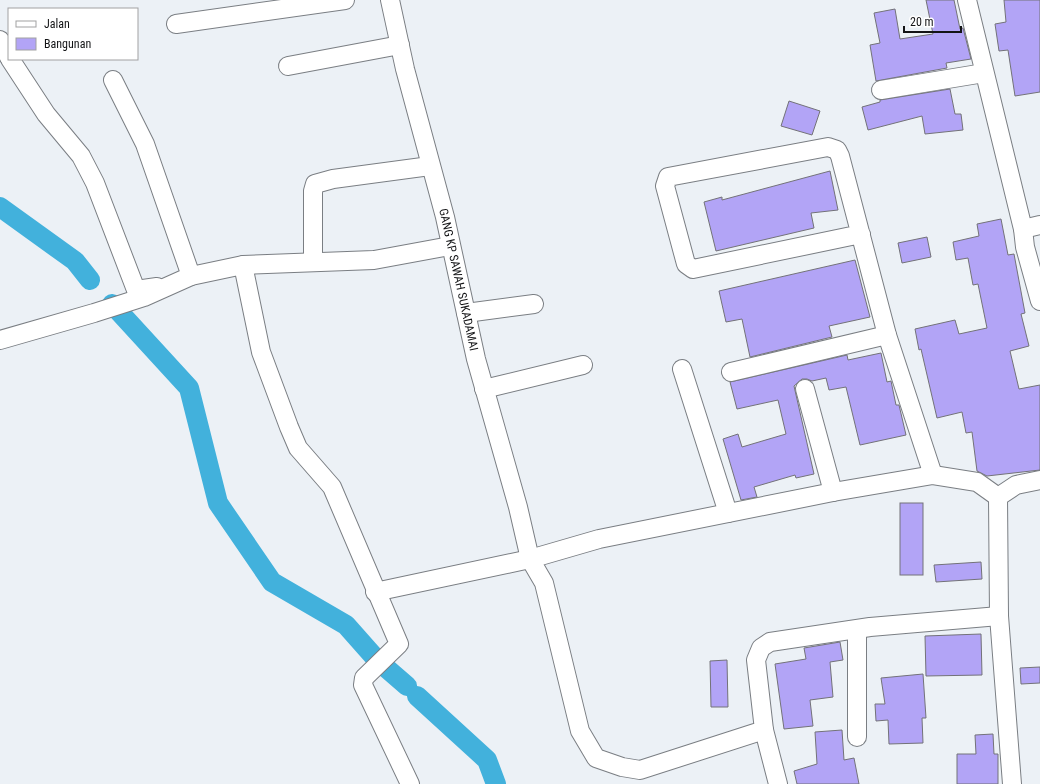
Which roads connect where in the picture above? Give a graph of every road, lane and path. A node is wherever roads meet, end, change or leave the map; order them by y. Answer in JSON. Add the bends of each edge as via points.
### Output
{"nodes":[{"id":1,"x":345,"y":0,"type":"edge"},
{"id":2,"x":390,"y":0,"type":"edge"},
{"id":3,"x":967,"y":0,"type":"edge"},
{"id":4,"x":176,"y":24,"type":"dead end"},
{"id":5,"x":0,"y":40,"type":"edge"},
{"id":6,"x":400,"y":45,"type":"junction"},
{"id":7,"x":8,"y":54,"type":"edge"},
{"id":8,"x":11,"y":60,"type":"edge"},
{"id":9,"x":288,"y":66,"type":"dead end"},
{"id":10,"x":984,"y":73,"type":"junction"},
{"id":11,"x":113,"y":80,"type":"dead end"},
{"id":12,"x":882,"y":90,"type":"dead end"},
{"id":13,"x":430,"y":166,"type":"junction"},
{"id":14,"x":1040,"y":225,"type":"edge"},
{"id":15,"x":1023,"y":229,"type":"junction"},
{"id":16,"x":861,"y":234,"type":"junction"},
{"id":17,"x":450,"y":246,"type":"junction"},
{"id":18,"x":1032,"y":246,"type":"edge"},
{"id":19,"x":313,"y":262,"type":"junction"},
{"id":20,"x":243,"y":265,"type":"junction"},
{"id":21,"x":191,"y":276,"type":"junction"},
{"id":22,"x":170,"y":285,"type":"junction"},
{"id":23,"x":1040,"y":301,"type":"edge"},
{"id":24,"x":534,"y":304,"type":"dead end"},
{"id":25,"x":466,"y":313,"type":"junction"},
{"id":26,"x":887,"y":335,"type":"junction"},
{"id":27,"x":0,"y":340,"type":"edge"},
{"id":28,"x":583,"y":365,"type":"dead end"},
{"id":29,"x":682,"y":369,"type":"dead end"},
{"id":30,"x":731,"y":372,"type":"dead end"},
{"id":31,"x":484,"y":389,"type":"junction"},
{"id":32,"x":805,"y":389,"type":"dead end"},
{"id":33,"x":933,"y":475,"type":"junction"},
{"id":34,"x":1040,"y":480,"type":"edge"},
{"id":35,"x":833,"y":492,"type":"junction"},
{"id":36,"x":998,"y":497,"type":"junction"},
{"id":37,"x":728,"y":513,"type":"junction"},
{"id":38,"x":530,"y":559,"type":"junction"},
{"id":39,"x":375,"y":592,"type":"junction"},
{"id":40,"x":999,"y":616,"type":"junction"},
{"id":41,"x":857,"y":630,"type":"junction"},
{"id":42,"x":764,"y":730,"type":"junction"},
{"id":43,"x":857,"y":737,"type":"dead end"},
{"id":44,"x":410,"y":784,"type":"edge"},
{"id":45,"x":778,"y":784,"type":"edge"},
{"id":46,"x":1012,"y":784,"type":"edge"}],
"edges":[{"from":1,"to":4,"type":"street"},
{"from":2,"to":6,"type":"street","name":"GANG KP SAWAH SUKADAMAI"},
{"from":3,"to":10,"type":"street"},
{"from":5,"to":7,"type":"street"},
{"from":6,"to":9,"type":"street"},
{"from":6,"to":13,"type":"street","name":"GANG KP SAWAH SUKADAMAI"},
{"from":8,"to":22,"type":"street","via":[[46,114],[81,156],[95,183],[136,290]]},
{"from":10,"to":12,"type":"street"},
{"from":10,"to":15,"type":"street"},
{"from":11,"to":21,"type":"street","via":[[145,144]]},
{"from":13,"to":17,"type":"street","name":"GANG KP SAWAH SUKADAMAI","via":[[445,217]]},
{"from":13,"to":19,"type":"street","via":[[333,179],[315,184]]},
{"from":14,"to":15,"type":"street"},
{"from":15,"to":18,"type":"street"},
{"from":16,"to":16,"type":"street","via":[[693,269],[686,264],[665,181],[668,177],[828,146],[837,150],[840,156]]},
{"from":16,"to":26,"type":"street"},
{"from":17,"to":19,"type":"street","via":[[374,260]]},
{"from":17,"to":25,"type":"street","name":"GANG KP SAWAH SUKADAMAI"},
{"from":18,"to":23,"type":"street"},
{"from":19,"to":20,"type":"street"},
{"from":20,"to":21,"type":"street"},
{"from":20,"to":39,"type":"street","via":[[262,352],[289,428],[298,448],[332,487]]},
{"from":21,"to":22,"type":"street"},
{"from":22,"to":27,"type":"street","via":[[144,297]]},
{"from":24,"to":25,"type":"street"},
{"from":25,"to":31,"type":"street","name":"GANG KP SAWAH SUKADAMAI"},
{"from":26,"to":30,"type":"street"},
{"from":26,"to":33,"type":"street"},
{"from":28,"to":31,"type":"street"},
{"from":29,"to":37,"type":"street"},
{"from":31,"to":38,"type":"street","name":"GANG KP SAWAH SUKADAMAI"},
{"from":32,"to":35,"type":"street"},
{"from":33,"to":35,"type":"street"},
{"from":33,"to":36,"type":"street","via":[[977,482]]},
{"from":34,"to":36,"type":"street","via":[[1016,486]]},
{"from":35,"to":37,"type":"street"},
{"from":36,"to":40,"type":"street"},
{"from":37,"to":38,"type":"street","via":[[599,539]]},
{"from":38,"to":39,"type":"street"},
{"from":38,"to":42,"type":"street","name":"GANG KP SAWAH SUKADAMAI","via":[[544,583],[580,731],[596,758],[640,770]]},
{"from":39,"to":44,"type":"street","via":[[399,644],[364,678],[363,685]]},
{"from":40,"to":41,"type":"street"},
{"from":40,"to":46,"type":"street"},
{"from":41,"to":42,"type":"street","via":[[770,642],[761,648],[756,660]]},
{"from":41,"to":43,"type":"street"},
{"from":42,"to":45,"type":"street"}]}
